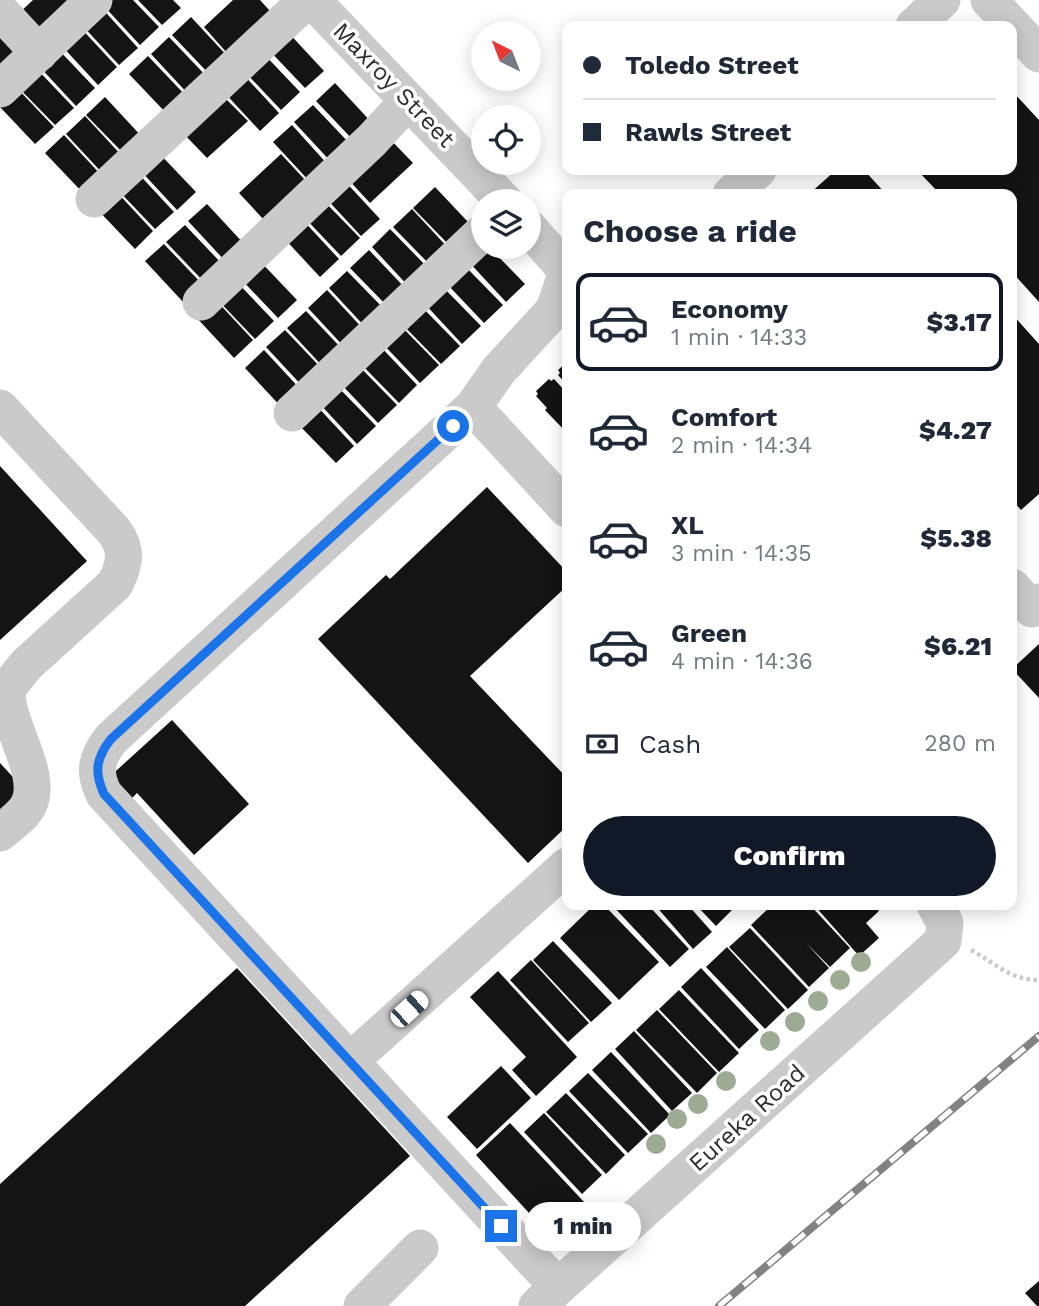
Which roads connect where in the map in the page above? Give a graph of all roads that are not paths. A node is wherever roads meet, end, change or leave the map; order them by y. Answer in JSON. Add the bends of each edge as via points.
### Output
{"nodes":[{"id":1,"x":94,"y":0,"type":"edge"},
{"id":2,"x":307,"y":0,"type":"edge"},
{"id":3,"x":312,"y":0,"type":"edge"},
{"id":4,"x":942,"y":0,"type":"edge"},
{"id":5,"x":989,"y":0,"type":"edge"},
{"id":6,"x":0,"y":11,"type":"edge"},
{"id":7,"x":919,"y":21,"type":"edge"},
{"id":8,"x":1008,"y":21,"type":"edge"},
{"id":9,"x":1017,"y":30,"type":"edge"},
{"id":10,"x":39,"y":53,"type":"junction"},
{"id":11,"x":1039,"y":54,"type":"edge"},
{"id":12,"x":0,"y":89,"type":"edge"},
{"id":13,"x":408,"y":101,"type":"junction"},
{"id":14,"x":752,"y":175,"type":"edge"},
{"id":15,"x":492,"y":189,"type":"edge"},
{"id":16,"x":737,"y":189,"type":"edge"},
{"id":17,"x":94,"y":200,"type":"dead end"},
{"id":18,"x":541,"y":242,"type":"edge"},
{"id":19,"x":471,"y":243,"type":"edge"},
{"id":20,"x":562,"y":265,"type":"edge"},
{"id":21,"x":562,"y":286,"type":"edge"},
{"id":22,"x":201,"y":302,"type":"dead end"},
{"id":23,"x":473,"y":407,"type":"junction"},
{"id":24,"x":0,"y":408,"type":"edge"},
{"id":25,"x":292,"y":412,"type":"dead end"},
{"id":26,"x":562,"y":504,"type":"edge"},
{"id":27,"x":1017,"y":592,"type":"edge"},
{"id":28,"x":1039,"y":603,"type":"edge"},
{"id":29,"x":0,"y":833,"type":"edge"},
{"id":30,"x":562,"y":870,"type":"edge"},
{"id":31,"x":941,"y":923,"type":"edge"},
{"id":32,"x":349,"y":1062,"type":"junction"},
{"id":33,"x":420,"y":1248,"type":"dead end"},
{"id":34,"x":548,"y":1297,"type":"edge"},
{"id":35,"x":362,"y":1306,"type":"edge"}],
"edges":[{"from":1,"to":10,"type":"street"},
{"from":2,"to":17,"type":"street"},
{"from":3,"to":13,"type":"street","name":"Maxroy Street"},
{"from":4,"to":7,"type":"street"},
{"from":5,"to":8,"type":"street"},
{"from":6,"to":10,"type":"street"},
{"from":9,"to":11,"type":"street"},
{"from":10,"to":12,"type":"street"},
{"from":13,"to":15,"type":"street","name":"Maxroy Street"},
{"from":13,"to":22,"type":"street"},
{"from":14,"to":16,"type":"street"},
{"from":18,"to":20,"type":"street"},
{"from":19,"to":25,"type":"street"},
{"from":21,"to":23,"type":"street","via":[[554,310],[499,370]]},
{"from":23,"to":26,"type":"street"},
{"from":23,"to":32,"type":"street","via":[[111,739],[96,765],[104,794]]},
{"from":24,"to":29,"type":"street","via":[[114,531],[125,553],[115,584],[26,665],[7,689],[9,712],[33,786],[29,805]]},
{"from":27,"to":28,"type":"street","via":[[1032,609]]},
{"from":30,"to":32,"type":"street"},
{"from":31,"to":34,"type":"street","name":"Eureka Road"},
{"from":32,"to":34,"type":"street"},
{"from":33,"to":35,"type":"street"}]}
